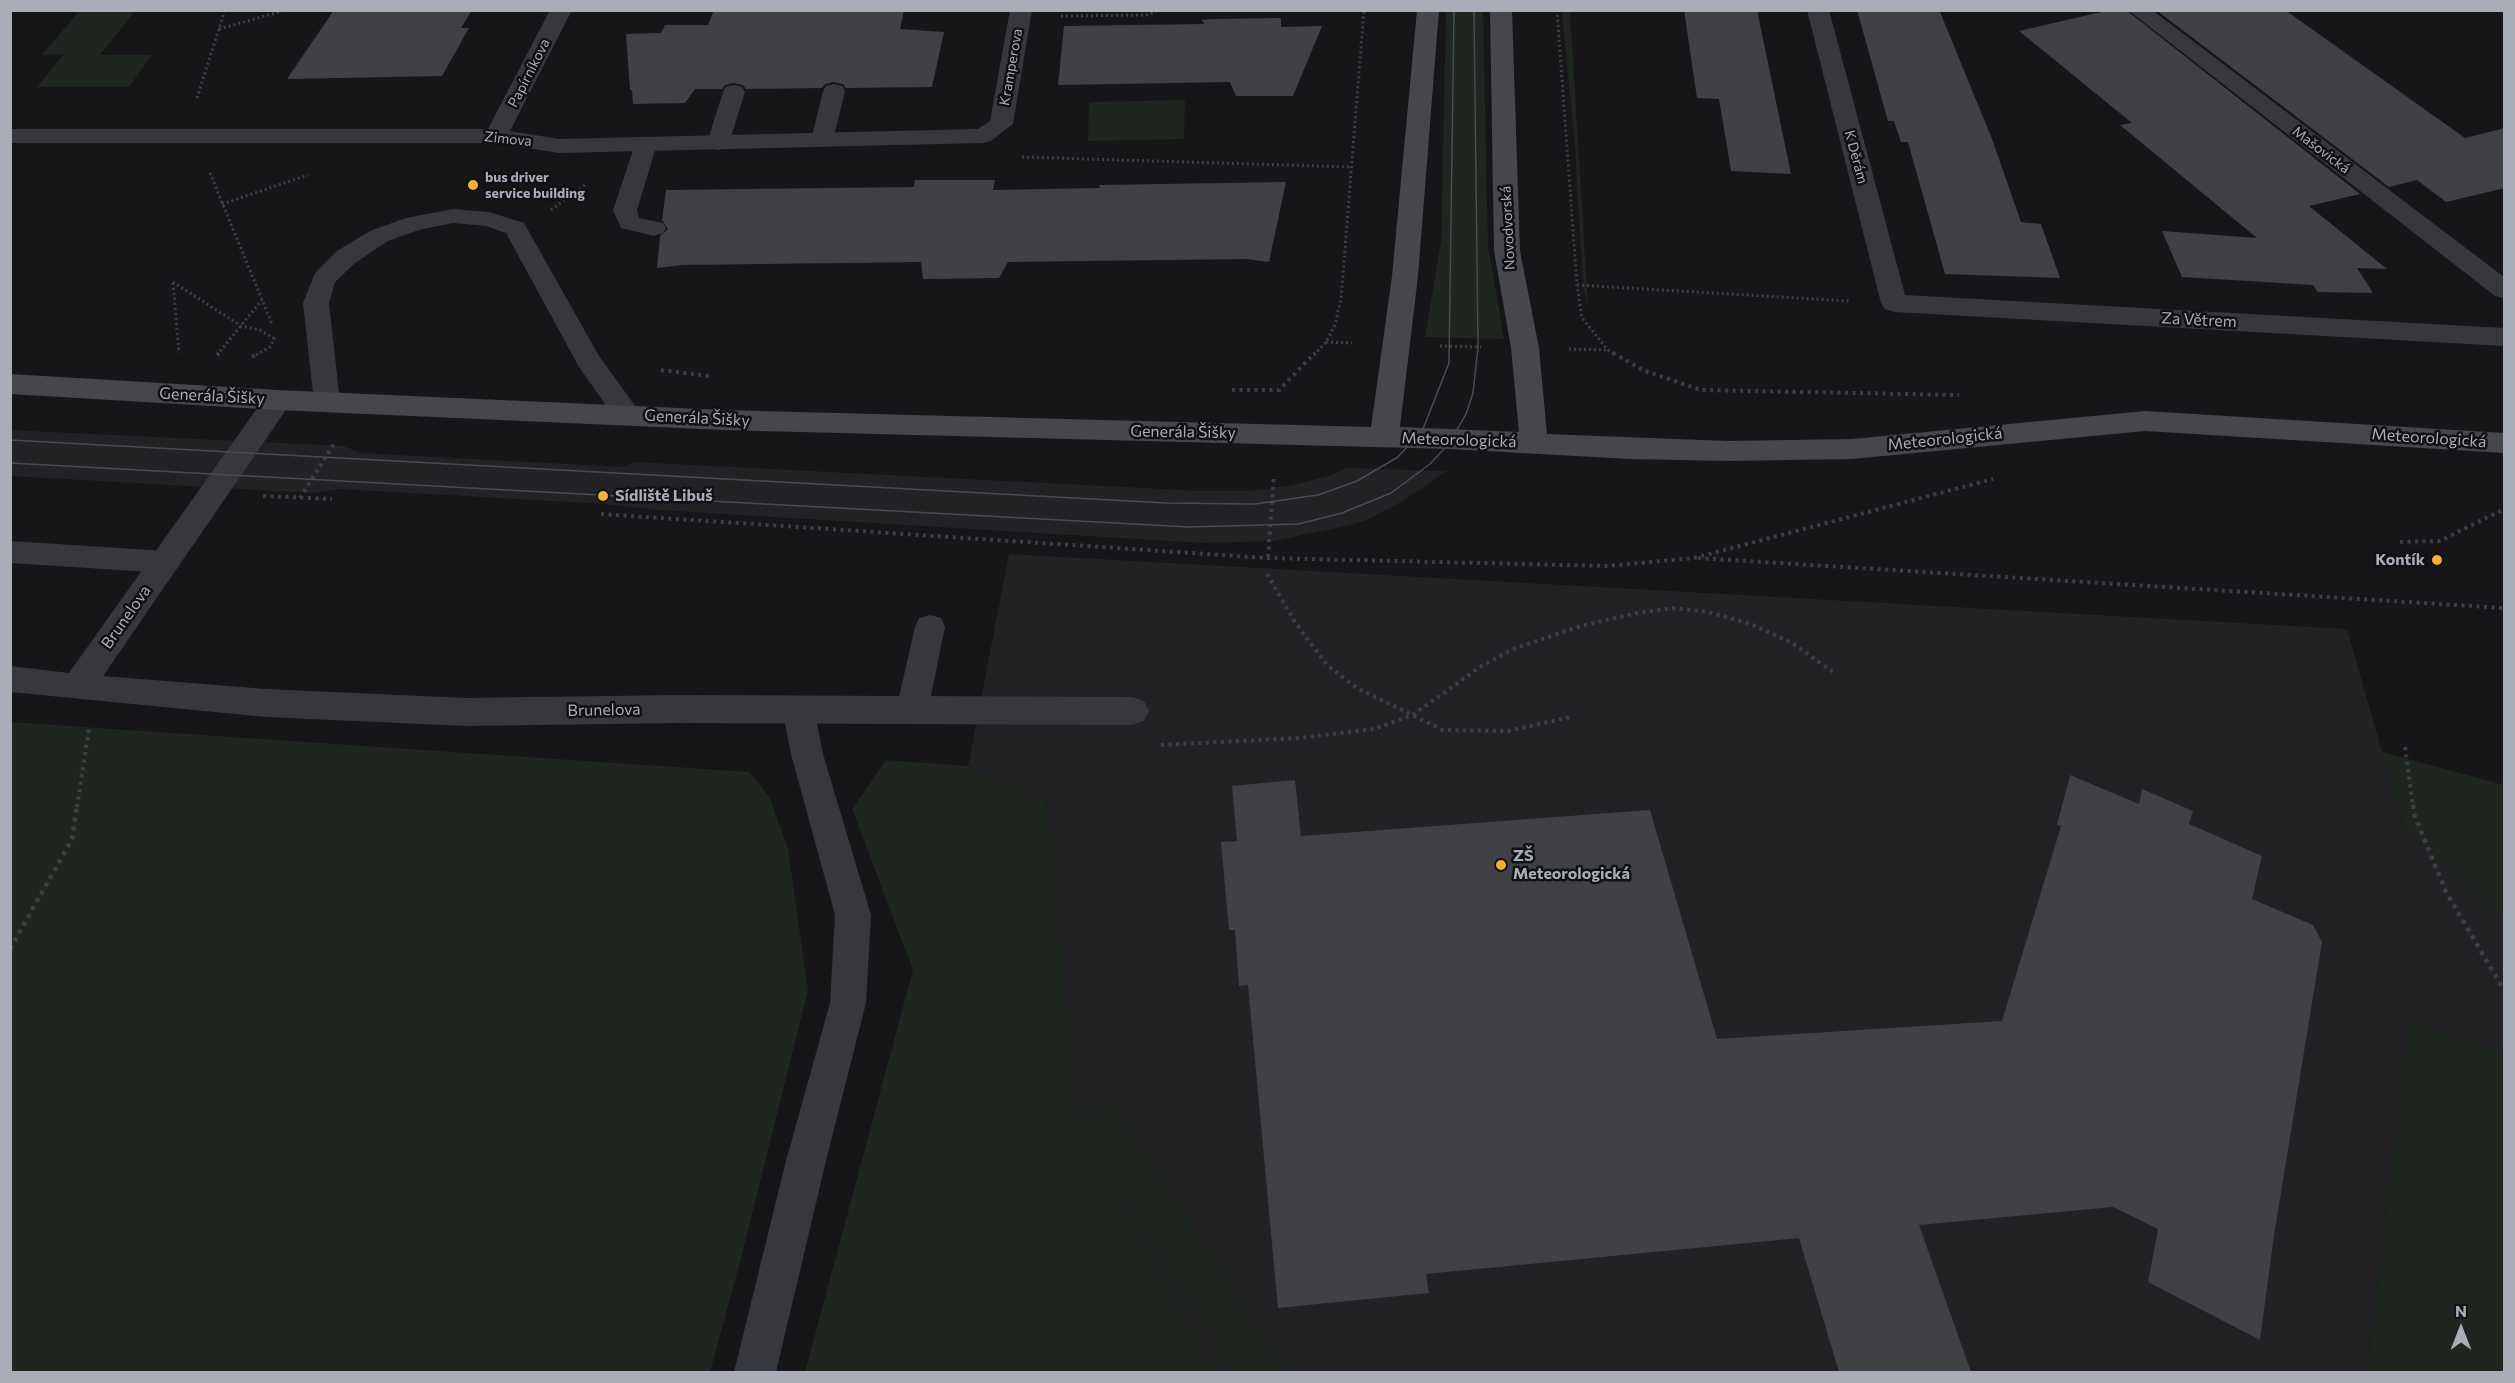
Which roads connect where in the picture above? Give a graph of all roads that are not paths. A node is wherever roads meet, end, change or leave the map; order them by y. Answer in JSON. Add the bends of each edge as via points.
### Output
{"nodes":[{"id":1,"x":1428,"y":10,"type":"edge"},
{"id":2,"x":1502,"y":10,"type":"edge"},
{"id":3,"x":1818,"y":10,"type":"edge"},
{"id":4,"x":2138,"y":10,"type":"edge"},
{"id":5,"x":1020,"y":14,"type":"edge"},
{"id":6,"x":557,"y":17,"type":"edge"},
{"id":7,"x":834,"y":91,"type":"dead end"},
{"id":8,"x":734,"y":92,"type":"dead end"},
{"id":9,"x":1001,"y":124,"type":"joint"},
{"id":10,"x":10,"y":136,"type":"edge"},
{"id":11,"x":496,"y":136,"type":"junction"},
{"id":12,"x":822,"y":140,"type":"junction"},
{"id":13,"x":718,"y":143,"type":"junction"},
{"id":14,"x":646,"y":144,"type":"junction"},
{"id":15,"x":654,"y":228,"type":"dead end"},
{"id":16,"x":2505,"y":290,"type":"edge"},
{"id":17,"x":1894,"y":303,"type":"joint"},
{"id":18,"x":2505,"y":337,"type":"edge"},
{"id":19,"x":10,"y":384,"type":"edge"},
{"id":20,"x":278,"y":400,"type":"junction"},
{"id":21,"x":327,"y":402,"type":"junction"},
{"id":22,"x":627,"y":414,"type":"junction"},
{"id":23,"x":1384,"y":437,"type":"junction"},
{"id":24,"x":1534,"y":443,"type":"junction"},
{"id":25,"x":2505,"y":443,"type":"edge"},
{"id":26,"x":10,"y":552,"type":"edge"},
{"id":27,"x":166,"y":561,"type":"junction"},
{"id":28,"x":930,"y":627,"type":"dead end"},
{"id":29,"x":10,"y":679,"type":"edge"},
{"id":30,"x":77,"y":687,"type":"junction"},
{"id":31,"x":798,"y":709,"type":"junction"},
{"id":32,"x":912,"y":710,"type":"junction"},
{"id":33,"x":1132,"y":711,"type":"dead end"},
{"id":34,"x":755,"y":1372,"type":"edge"}],
"edges":[{"from":1,"to":23,"type":"main road","via":[[1397,344]]},
{"from":2,"to":24,"type":"main road","name":"Novodvorská","via":[[1507,243],[1525,348]]},
{"from":3,"to":17,"type":"street","name":"K Děrám"},
{"from":4,"to":16,"type":"street","name":"Mašovická"},
{"from":5,"to":9,"type":"street","name":"Kramperova"},
{"from":6,"to":11,"type":"street","name":"Papírníkova"},
{"from":7,"to":12,"type":"lane"},
{"from":8,"to":13,"type":"lane"},
{"from":9,"to":12,"type":"street","name":"Zimova","via":[[983,136]]},
{"from":10,"to":11,"type":"street","name":"Zimova"},
{"from":11,"to":14,"type":"street","name":"Zimova","via":[[559,146]]},
{"from":12,"to":13,"type":"street","name":"Zimova"},
{"from":13,"to":14,"type":"street","name":"Zimova"},
{"from":14,"to":15,"type":"lane","via":[[625,210],[629,223]]},
{"from":17,"to":18,"type":"street","name":"Za Větrem"},
{"from":19,"to":20,"type":"main road","name":"Generála Šišky"},
{"from":20,"to":21,"type":"main road","name":"Generála Šišky"},
{"from":20,"to":27,"type":"street","name":"Brunelova"},
{"from":21,"to":22,"type":"main road","name":"Generála Šišky"},
{"from":21,"to":22,"type":"lane","via":[[316,303],[324,279],[346,257],[379,236],[414,223],[453,216],[489,219],[514,228],[588,361]]},
{"from":22,"to":23,"type":"main road","name":"Generála Šišky","via":[[817,423]]},
{"from":23,"to":24,"type":"main road","name":"Meteorologická"},
{"from":24,"to":25,"type":"main road","name":"Meteorologická","via":[[1629,449],[1790,451],[2145,421]]},
{"from":26,"to":27,"type":"lane"},
{"from":27,"to":30,"type":"street","name":"Brunelova"},
{"from":28,"to":32,"type":"lane"},
{"from":29,"to":30,"type":"street","name":"Brunelova"},
{"from":30,"to":31,"type":"street","name":"Brunelova","via":[[288,704],[466,712]]},
{"from":31,"to":32,"type":"street","name":"Brunelova"},
{"from":31,"to":34,"type":"lane","via":[[853,915],[848,1003]]},
{"from":32,"to":33,"type":"street","name":"Brunelova"}]}
